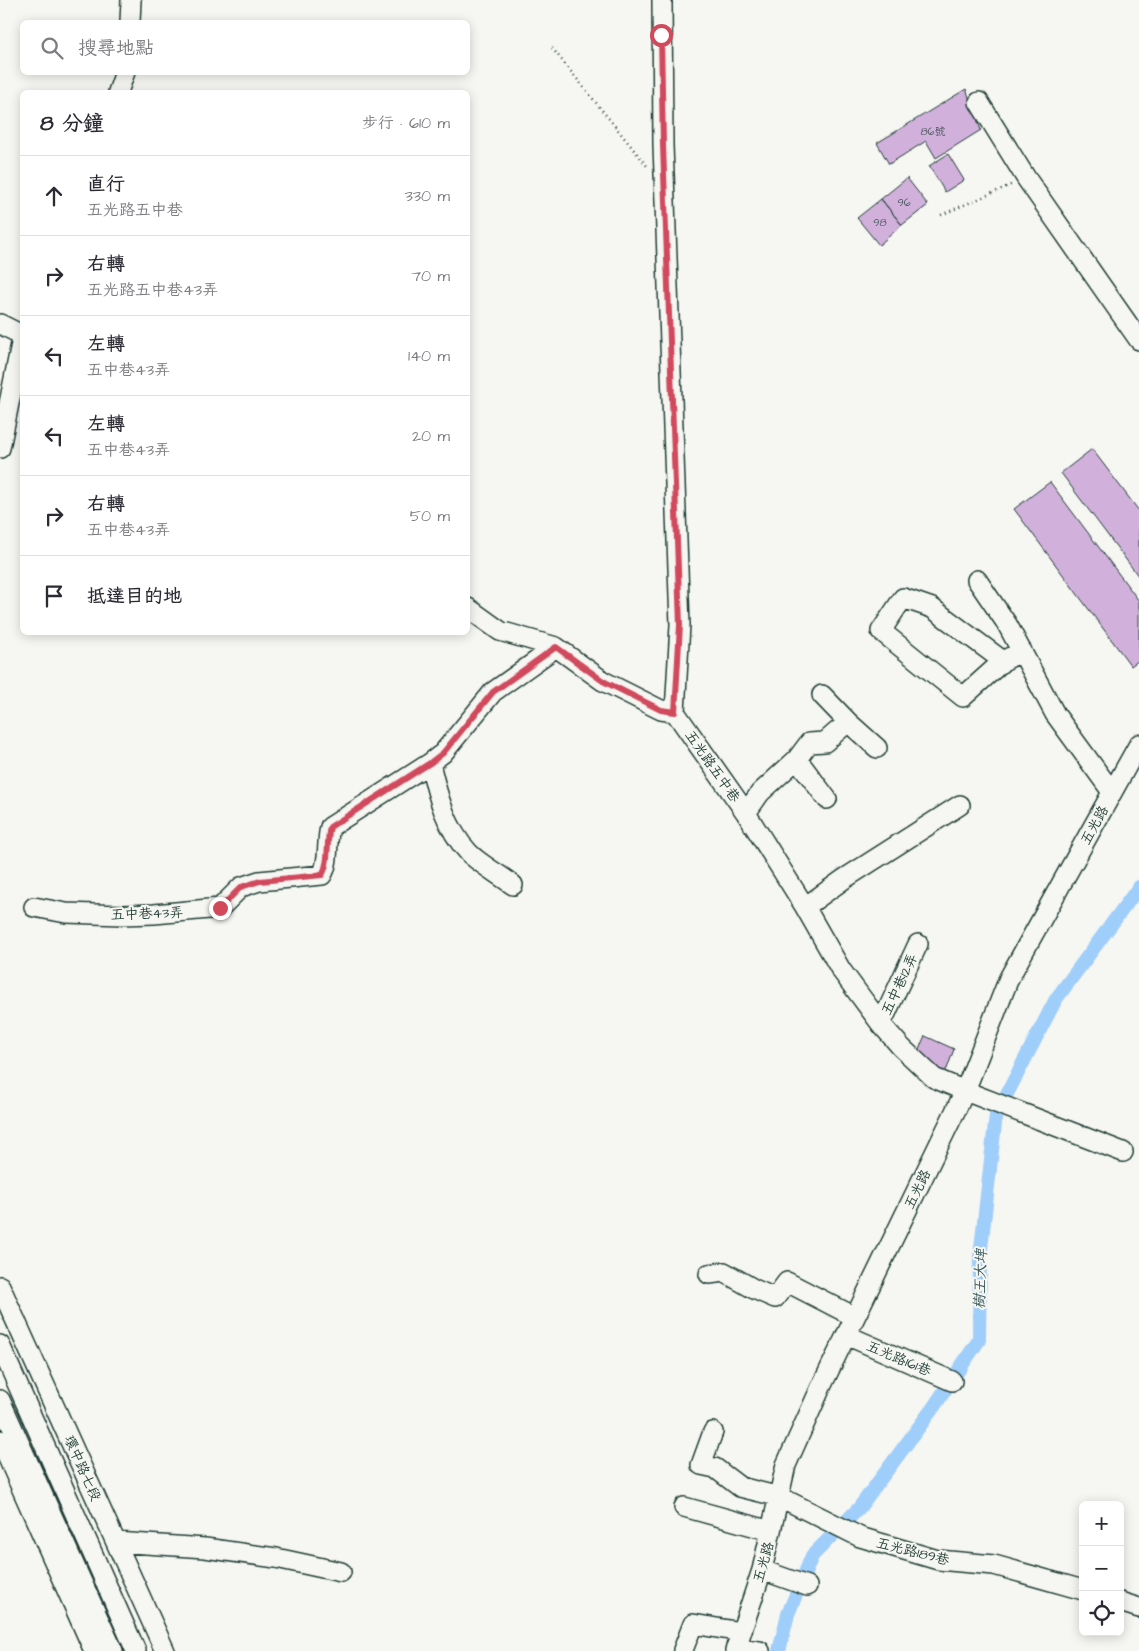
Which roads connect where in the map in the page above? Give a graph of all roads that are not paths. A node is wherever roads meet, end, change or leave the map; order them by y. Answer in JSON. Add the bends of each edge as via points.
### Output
{"nodes":[{"id":1,"x":131,"y":0,"type":"edge"},
{"id":2,"x":662,"y":0,"type":"edge"},
{"id":3,"x":130,"y":20,"type":"edge"},
{"id":4,"x":124,"y":75,"type":"edge"},
{"id":5,"x":119,"y":90,"type":"edge"},
{"id":6,"x":979,"y":102,"type":"dead end"},
{"id":7,"x":0,"y":324,"type":"edge"},
{"id":8,"x":20,"y":334,"type":"edge"},
{"id":9,"x":1139,"y":340,"type":"edge"},
{"id":10,"x":20,"y":349,"type":"edge"},
{"id":11,"x":0,"y":448,"type":"edge"},
{"id":12,"x":977,"y":580,"type":"dead end"},
{"id":13,"x":470,"y":610,"type":"edge"},
{"id":14,"x":556,"y":647,"type":"junction"},
{"id":15,"x":1022,"y":651,"type":"junction"},
{"id":16,"x":1003,"y":661,"type":"junction"},
{"id":17,"x":822,"y":695,"type":"dead end"},
{"id":18,"x":675,"y":712,"type":"junction"},
{"id":19,"x":848,"y":722,"type":"junction"},
{"id":20,"x":1139,"y":744,"type":"edge"},
{"id":21,"x":877,"y":748,"type":"dead end"},
{"id":22,"x":797,"y":759,"type":"junction"},
{"id":23,"x":430,"y":763,"type":"junction"},
{"id":24,"x":1112,"y":792,"type":"junction"},
{"id":25,"x":827,"y":799,"type":"dead end"},
{"id":26,"x":960,"y":805,"type":"dead end"},
{"id":27,"x":746,"y":813,"type":"junction"},
{"id":28,"x":513,"y":885,"type":"dead end"},
{"id":29,"x":34,"y":907,"type":"dead end"},
{"id":30,"x":805,"y":907,"type":"junction"},
{"id":31,"x":918,"y":944,"type":"dead end"},
{"id":32,"x":881,"y":1024,"type":"junction"},
{"id":33,"x":965,"y":1091,"type":"junction"},
{"id":34,"x":1123,"y":1152,"type":"dead end"},
{"id":35,"x":709,"y":1274,"type":"dead end"},
{"id":36,"x":0,"y":1286,"type":"edge"},
{"id":37,"x":855,"y":1317,"type":"junction"},
{"id":38,"x":846,"y":1335,"type":"junction"},
{"id":39,"x":0,"y":1345,"type":"edge"},
{"id":40,"x":952,"y":1381,"type":"dead end"},
{"id":41,"x":0,"y":1400,"type":"edge"},
{"id":42,"x":712,"y":1432,"type":"dead end"},
{"id":43,"x":0,"y":1440,"type":"edge"},
{"id":44,"x":780,"y":1497,"type":"junction"},
{"id":45,"x":684,"y":1507,"type":"dead end"},
{"id":46,"x":772,"y":1531,"type":"junction"},
{"id":47,"x":116,"y":1542,"type":"junction"},
{"id":48,"x":762,"y":1570,"type":"junction"},
{"id":49,"x":341,"y":1572,"type":"dead end"},
{"id":50,"x":807,"y":1586,"type":"dead end"},
{"id":51,"x":1079,"y":1589,"type":"edge"},
{"id":52,"x":1124,"y":1603,"type":"edge"},
{"id":53,"x":1139,"y":1608,"type":"edge"},
{"id":54,"x":737,"y":1643,"type":"edge"},
{"id":55,"x":683,"y":1650,"type":"dead end"},
{"id":56,"x":94,"y":1651,"type":"edge"},
{"id":57,"x":113,"y":1651,"type":"edge"},
{"id":58,"x":136,"y":1651,"type":"edge"},
{"id":59,"x":165,"y":1651,"type":"edge"},
{"id":60,"x":760,"y":1651,"type":"edge"}],
"edges":[{"from":1,"to":3,"type":"street"},
{"from":2,"to":18,"type":"street","via":[[680,625]]},
{"from":4,"to":5,"type":"street"},
{"from":6,"to":9,"type":"street","via":[[1026,178]]},
{"from":7,"to":8,"type":"street"},
{"from":10,"to":11,"type":"street"},
{"from":12,"to":15,"type":"street"},
{"from":13,"to":14,"type":"street","via":[[500,632]]},
{"from":14,"to":18,"type":"street","via":[[603,681],[661,710]]},
{"from":14,"to":23,"type":"street","name":"五中巷43弄","via":[[493,692],[443,753]]},
{"from":15,"to":16,"type":"street"},
{"from":15,"to":24,"type":"street","via":[[1055,714]]},
{"from":16,"to":16,"type":"street","via":[[932,608],[904,598],[880,631],[963,697]]},
{"from":17,"to":19,"type":"street"},
{"from":18,"to":27,"type":"street","name":"五光路五中巷"},
{"from":19,"to":21,"type":"street"},
{"from":19,"to":22,"type":"street","via":[[825,742],[809,743]]},
{"from":20,"to":24,"type":"street","name":"五光路"},
{"from":22,"to":25,"type":"street"},
{"from":22,"to":27,"type":"street","via":[[760,793]]},
{"from":23,"to":28,"type":"street","via":[[436,790],[458,839],[470,854]]},
{"from":23,"to":29,"type":"street","name":"五中巷43弄","via":[[330,827],[322,875],[260,881],[241,887],[220,908],[122,915],[66,913]]},
{"from":24,"to":33,"type":"street","name":"五光路","via":[[1010,978]]},
{"from":26,"to":30,"type":"street","via":[[844,878]]},
{"from":27,"to":30,"type":"street","name":"五光路五中巷"},
{"from":30,"to":32,"type":"street","name":"五光路五中巷","via":[[841,970]]},
{"from":31,"to":32,"type":"street","name":"五中巷12弄"},
{"from":32,"to":33,"type":"street","name":"五光路五中巷","via":[[934,1078]]},
{"from":33,"to":34,"type":"street","name":"五光路五中巷"},
{"from":33,"to":37,"type":"street","name":"五光路"},
{"from":35,"to":37,"type":"street","via":[[724,1272],[775,1298],[787,1282]]},
{"from":36,"to":47,"type":"street","name":"環中路七段"},
{"from":37,"to":38,"type":"street","name":"五光路"},
{"from":38,"to":40,"type":"street","name":"五光路161巷"},
{"from":38,"to":44,"type":"street","name":"五光路","via":[[786,1465]]},
{"from":39,"to":58,"type":"street","name":"環中路七段"},
{"from":41,"to":57,"type":"street"},
{"from":42,"to":44,"type":"street","name":"五光路189巷","via":[[702,1465],[715,1468],[740,1487]]},
{"from":43,"to":56,"type":"street"},
{"from":44,"to":46,"type":"street","name":"五光路"},
{"from":44,"to":51,"type":"street","name":"五光路189巷","via":[[860,1537],[938,1560],[994,1565]]},
{"from":45,"to":46,"type":"street"},
{"from":46,"to":48,"type":"street","name":"五光路"},
{"from":47,"to":49,"type":"street","via":[[205,1548]]},
{"from":47,"to":59,"type":"street","name":"環中路七段"},
{"from":48,"to":50,"type":"street"},
{"from":48,"to":54,"type":"street","name":"五光路"},
{"from":52,"to":53,"type":"street"},
{"from":54,"to":55,"type":"street","via":[[693,1624]]},
{"from":54,"to":60,"type":"street"}]}
